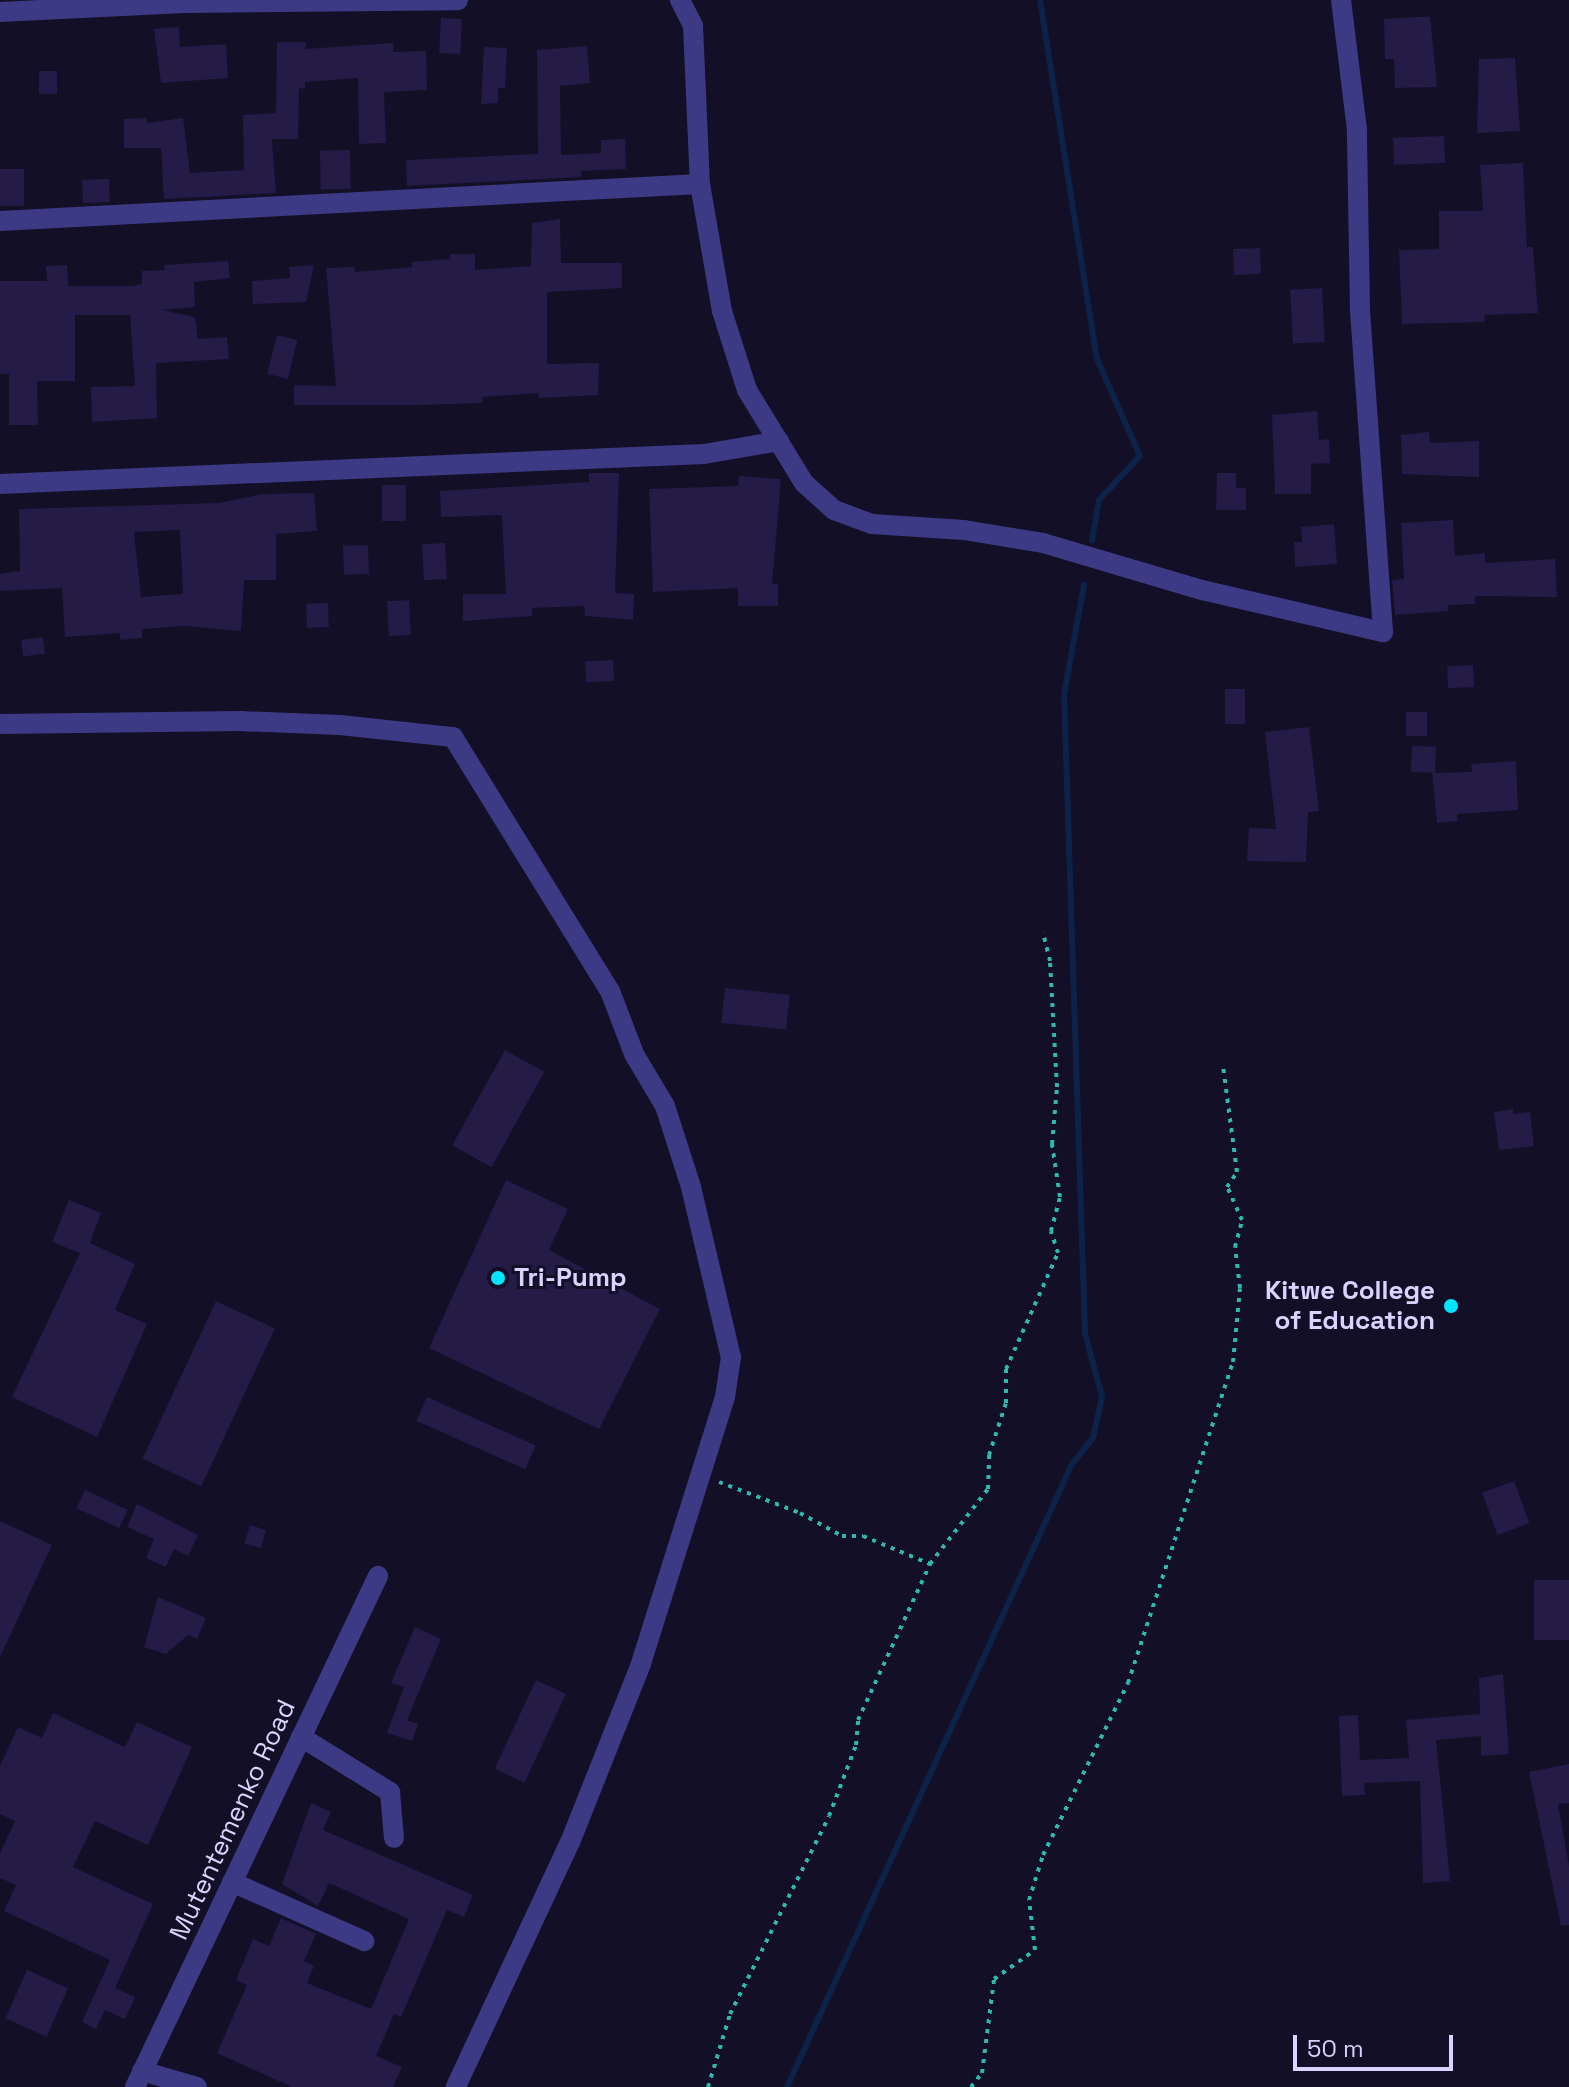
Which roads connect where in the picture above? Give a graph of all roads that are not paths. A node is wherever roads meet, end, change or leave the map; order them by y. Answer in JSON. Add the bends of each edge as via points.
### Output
{"nodes":[{"id":1,"x":458,"y":0,"type":"edge"},
{"id":2,"x":680,"y":0,"type":"edge"},
{"id":3,"x":1341,"y":0,"type":"edge"},
{"id":4,"x":0,"y":12,"type":"edge"},
{"id":5,"x":700,"y":184,"type":"junction"},
{"id":6,"x":0,"y":221,"type":"edge"},
{"id":7,"x":779,"y":441,"type":"junction"},
{"id":8,"x":0,"y":484,"type":"edge"},
{"id":9,"x":0,"y":724,"type":"edge"},
{"id":10,"x":378,"y":1576,"type":"dead end"},
{"id":11,"x":301,"y":1737,"type":"junction"},
{"id":12,"x":394,"y":1838,"type":"dead end"},
{"id":13,"x":232,"y":1882,"type":"junction"},
{"id":14,"x":364,"y":1941,"type":"dead end"},
{"id":15,"x":139,"y":2079,"type":"edge"},
{"id":16,"x":197,"y":2087,"type":"edge"},
{"id":17,"x":456,"y":2087,"type":"edge"}],
"edges":[{"from":1,"to":4,"type":"street"},
{"from":2,"to":5,"type":"street","via":[[693,26]]},
{"from":3,"to":7,"type":"street","via":[[1357,130],[1360,310],[1383,632],[1202,590],[1043,543],[964,530],[872,524],[834,510],[804,483]]},
{"from":5,"to":6,"type":"street"},
{"from":5,"to":7,"type":"street","via":[[722,311],[747,390]]},
{"from":7,"to":8,"type":"street","via":[[704,454]]},
{"from":9,"to":17,"type":"street","via":[[240,721],[453,737],[610,991],[634,1054],[665,1106],[691,1187],[731,1357],[705,1471],[641,1664],[570,1842]]},
{"from":10,"to":11,"type":"street","name":"Mutentemenko Road"},
{"from":11,"to":12,"type":"street","via":[[390,1792]]},
{"from":11,"to":13,"type":"street","name":"Mutentemenko Road"},
{"from":13,"to":14,"type":"street"},
{"from":13,"to":15,"type":"street","name":"Mutentemenko Road"},
{"from":15,"to":16,"type":"street"}]}
